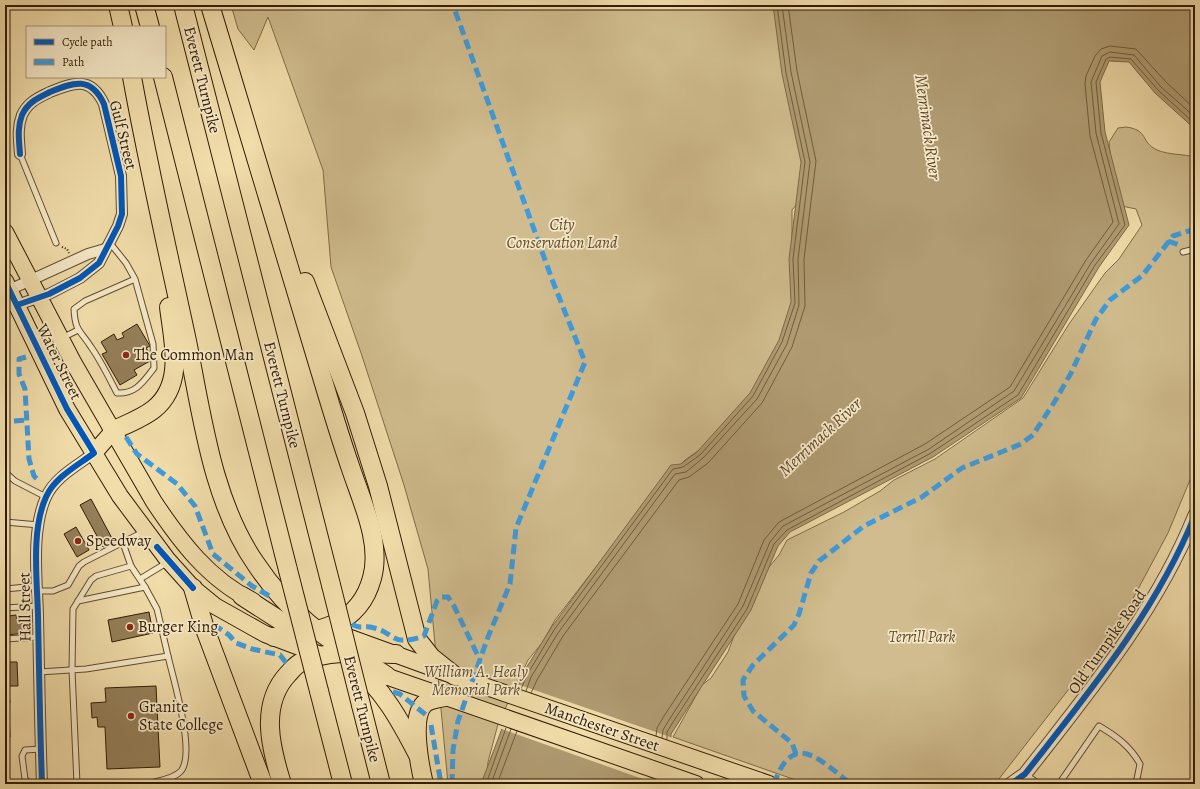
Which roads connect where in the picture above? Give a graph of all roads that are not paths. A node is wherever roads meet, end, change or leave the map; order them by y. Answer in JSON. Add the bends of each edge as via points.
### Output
{"nodes":[{"id":1,"x":118,"y":5,"type":"edge"},
{"id":2,"x":144,"y":5,"type":"edge"},
{"id":3,"x":183,"y":5,"type":"edge"},
{"id":4,"x":210,"y":5,"type":"edge"},
{"id":5,"x":122,"y":26,"type":"edge"},
{"id":6,"x":150,"y":26,"type":"edge"},
{"id":7,"x":132,"y":78,"type":"edge"},
{"id":8,"x":163,"y":78,"type":"edge"},
{"id":9,"x":252,"y":145,"type":"junction"},
{"id":10,"x":20,"y":154,"type":"joint"},
{"id":11,"x":156,"y":201,"type":"junction"},
{"id":12,"x":5,"y":232,"type":"edge"},
{"id":13,"x":56,"y":244,"type":"road end"},
{"id":14,"x":108,"y":246,"type":"junction"},
{"id":15,"x":1195,"y":249,"type":"edge"},
{"id":16,"x":1183,"y":252,"type":"dead end"},
{"id":17,"x":135,"y":279,"type":"junction"},
{"id":18,"x":30,"y":280,"type":"junction"},
{"id":19,"x":6,"y":288,"type":"edge"},
{"id":20,"x":40,"y":298,"type":"junction"},
{"id":21,"x":11,"y":308,"type":"edge"},
{"id":22,"x":78,"y":330,"type":"junction"},
{"id":23,"x":61,"y":339,"type":"junction"},
{"id":24,"x":114,"y":430,"type":"junction"},
{"id":25,"x":94,"y":453,"type":"junction"},
{"id":26,"x":5,"y":472,"type":"edge"},
{"id":27,"x":46,"y":498,"type":"junction"},
{"id":28,"x":1195,"y":515,"type":"edge"},
{"id":29,"x":5,"y":522,"type":"edge"},
{"id":30,"x":39,"y":525,"type":"junction"},
{"id":31,"x":145,"y":531,"type":"junction"},
{"id":32,"x":123,"y":543,"type":"junction"},
{"id":33,"x":169,"y":562,"type":"junction"},
{"id":34,"x":132,"y":566,"type":"junction"},
{"id":35,"x":140,"y":579,"type":"junction"},
{"id":36,"x":145,"y":587,"type":"junction"},
{"id":37,"x":193,"y":588,"type":"junction"},
{"id":38,"x":5,"y":589,"type":"edge"},
{"id":39,"x":37,"y":589,"type":"junction"},
{"id":40,"x":242,"y":596,"type":"joint"},
{"id":41,"x":78,"y":601,"type":"junction"},
{"id":42,"x":38,"y":606,"type":"junction"},
{"id":43,"x":5,"y":608,"type":"edge"},
{"id":44,"x":313,"y":628,"type":"junction"},
{"id":45,"x":38,"y":637,"type":"junction"},
{"id":46,"x":274,"y":637,"type":"junction"},
{"id":47,"x":5,"y":639,"type":"edge"},
{"id":48,"x":396,"y":654,"type":"junction"},
{"id":49,"x":168,"y":656,"type":"junction"},
{"id":50,"x":342,"y":657,"type":"junction"},
{"id":51,"x":72,"y":670,"type":"junction"},
{"id":52,"x":39,"y":672,"type":"junction"},
{"id":53,"x":387,"y":676,"type":"joint"},
{"id":54,"x":455,"y":676,"type":"junction"},
{"id":55,"x":444,"y":698,"type":"junction"},
{"id":56,"x":41,"y":749,"type":"junction"},
{"id":57,"x":418,"y":755,"type":"junction"},
{"id":58,"x":1024,"y":779,"type":"edge"},
{"id":59,"x":42,"y":783,"type":"edge"},
{"id":60,"x":77,"y":784,"type":"edge"},
{"id":61,"x":147,"y":784,"type":"edge"},
{"id":62,"x":263,"y":784,"type":"edge"},
{"id":63,"x":282,"y":784,"type":"edge"},
{"id":64,"x":343,"y":784,"type":"edge"},
{"id":65,"x":381,"y":784,"type":"edge"},
{"id":66,"x":424,"y":784,"type":"edge"},
{"id":67,"x":696,"y":784,"type":"edge"},
{"id":68,"x":769,"y":784,"type":"edge"},
{"id":69,"x":1011,"y":784,"type":"edge"},
{"id":70,"x":1039,"y":784,"type":"edge"},
{"id":71,"x":1059,"y":784,"type":"edge"},
{"id":72,"x":1136,"y":784,"type":"edge"}],
"edges":[{"from":1,"to":5,"type":"highway"},
{"from":2,"to":6,"type":"highway"},
{"from":3,"to":65,"type":"highway","name":"Everett Turnpike","bridge":true},
{"from":4,"to":9,"type":"highway"},
{"from":7,"to":11,"type":"highway"},
{"from":8,"to":64,"type":"highway","bridge":true},
{"from":9,"to":44,"type":"highway","via":[[369,524],[374,549],[372,579],[354,613]]},
{"from":9,"to":54,"type":"highway","via":[[355,413],[378,486],[417,639],[431,657]]},
{"from":10,"to":13,"type":"lane"},
{"from":10,"to":14,"type":"street","name":"Gulf Street","via":[[18,127],[23,113],[33,100],[70,84],[80,83],[99,93],[104,104],[121,176],[122,214]]},
{"from":11,"to":24,"type":"highway","via":[[175,362],[174,376],[164,399],[154,409]]},
{"from":11,"to":44,"type":"highway","via":[[204,423],[226,507],[235,530],[256,564],[279,594]]},
{"from":12,"to":18,"type":"main road","name":"Water Street"},
{"from":14,"to":17,"type":"lane","via":[[126,263]]},
{"from":14,"to":18,"type":"street"},
{"from":14,"to":20,"type":"street","name":"Gulf Street","via":[[99,263],[80,278]]},
{"from":15,"to":16,"type":"lane"},
{"from":17,"to":22,"type":"lane","via":[[85,301],[74,309],[74,320]]},
{"from":17,"to":22,"type":"lane","via":[[152,344],[154,368],[141,384],[128,394],[117,393],[91,346]]},
{"from":18,"to":19,"type":"street"},
{"from":18,"to":20,"type":"main road","name":"Water Street"},
{"from":19,"to":21,"type":"main road","name":"Water Street"},
{"from":20,"to":21,"type":"street","name":"Gulf Street"},
{"from":20,"to":23,"type":"main road","name":"Water Street"},
{"from":21,"to":25,"type":"main road","name":"Water Street"},
{"from":22,"to":23,"type":"lane"},
{"from":23,"to":24,"type":"main road","name":"Water Street"},
{"from":24,"to":25,"type":"main road","name":"Hall Street"},
{"from":24,"to":40,"type":"main road","name":"Water Street","via":[[154,502],[182,542],[221,581]]},
{"from":25,"to":27,"type":"street","name":"Hall Street","via":[[57,480]]},
{"from":25,"to":31,"type":"main road","name":"Water Street"},
{"from":26,"to":27,"type":"lane","via":[[15,481]]},
{"from":27,"to":30,"type":"street","name":"Hall Street"},
{"from":28,"to":58,"type":"street","name":"Old Turnpike Road","via":[[1178,554],[1153,599],[1110,665]]},
{"from":29,"to":30,"type":"lane"},
{"from":30,"to":39,"type":"street","name":"Hall Street"},
{"from":31,"to":32,"type":"lane"},
{"from":31,"to":33,"type":"main road","name":"Water Street"},
{"from":32,"to":34,"type":"lane"},
{"from":32,"to":39,"type":"lane","via":[[84,562],[68,585],[53,591]]},
{"from":33,"to":35,"type":"lane"},
{"from":33,"to":37,"type":"main road"},
{"from":34,"to":35,"type":"lane"},
{"from":34,"to":41,"type":"lane","via":[[96,576]]},
{"from":35,"to":36,"type":"lane"},
{"from":36,"to":41,"type":"lane"},
{"from":36,"to":49,"type":"lane","via":[[157,609]]},
{"from":37,"to":46,"type":"main road","via":[[227,614]]},
{"from":37,"to":62,"type":"highway"},
{"from":38,"to":39,"type":"lane"},
{"from":39,"to":42,"type":"street","name":"Hall Street"},
{"from":40,"to":44,"type":"highway","via":[[284,623]]},
{"from":41,"to":51,"type":"lane","via":[[73,609]]},
{"from":42,"to":43,"type":"lane"},
{"from":42,"to":45,"type":"street","name":"Hall Street"},
{"from":44,"to":46,"type":"highway"},
{"from":44,"to":48,"type":"main road","name":"Manchester Street"},
{"from":44,"to":50,"type":"highway"},
{"from":45,"to":47,"type":"lane"},
{"from":45,"to":52,"type":"street","name":"Hall Street"},
{"from":46,"to":50,"type":"main road"},
{"from":48,"to":50,"type":"highway"},
{"from":48,"to":54,"type":"main road","name":"Manchester Street"},
{"from":49,"to":51,"type":"lane"},
{"from":49,"to":61,"type":"lane","via":[[183,719],[184,763],[182,770],[176,775]]},
{"from":50,"to":53,"type":"highway"},
{"from":50,"to":57,"type":"highway","via":[[371,681],[405,730]]},
{"from":50,"to":63,"type":"highway","via":[[300,662],[275,693],[270,712],[269,732]]},
{"from":51,"to":52,"type":"lane"},
{"from":51,"to":60,"type":"lane"},
{"from":52,"to":56,"type":"street","name":"Hall Street"},
{"from":53,"to":55,"type":"main road","name":"Manchester Street"},
{"from":54,"to":68,"type":"main road","name":"Manchester Street"},
{"from":55,"to":57,"type":"highway","via":[[429,700],[420,710],[417,730]]},
{"from":55,"to":67,"type":"main road","name":"Manchester Street"},
{"from":56,"to":59,"type":"street","name":"Hall Street"},
{"from":56,"to":59,"type":"lane","via":[[25,750],[22,756],[25,778],[29,783]]},
{"from":57,"to":66,"type":"highway"},
{"from":58,"to":69,"type":"street","name":"Old Turnpike Road"},
{"from":58,"to":70,"type":"lane"},
{"from":71,"to":72,"type":"lane","via":[[1099,726],[1116,736],[1133,751],[1140,764]]}]}
